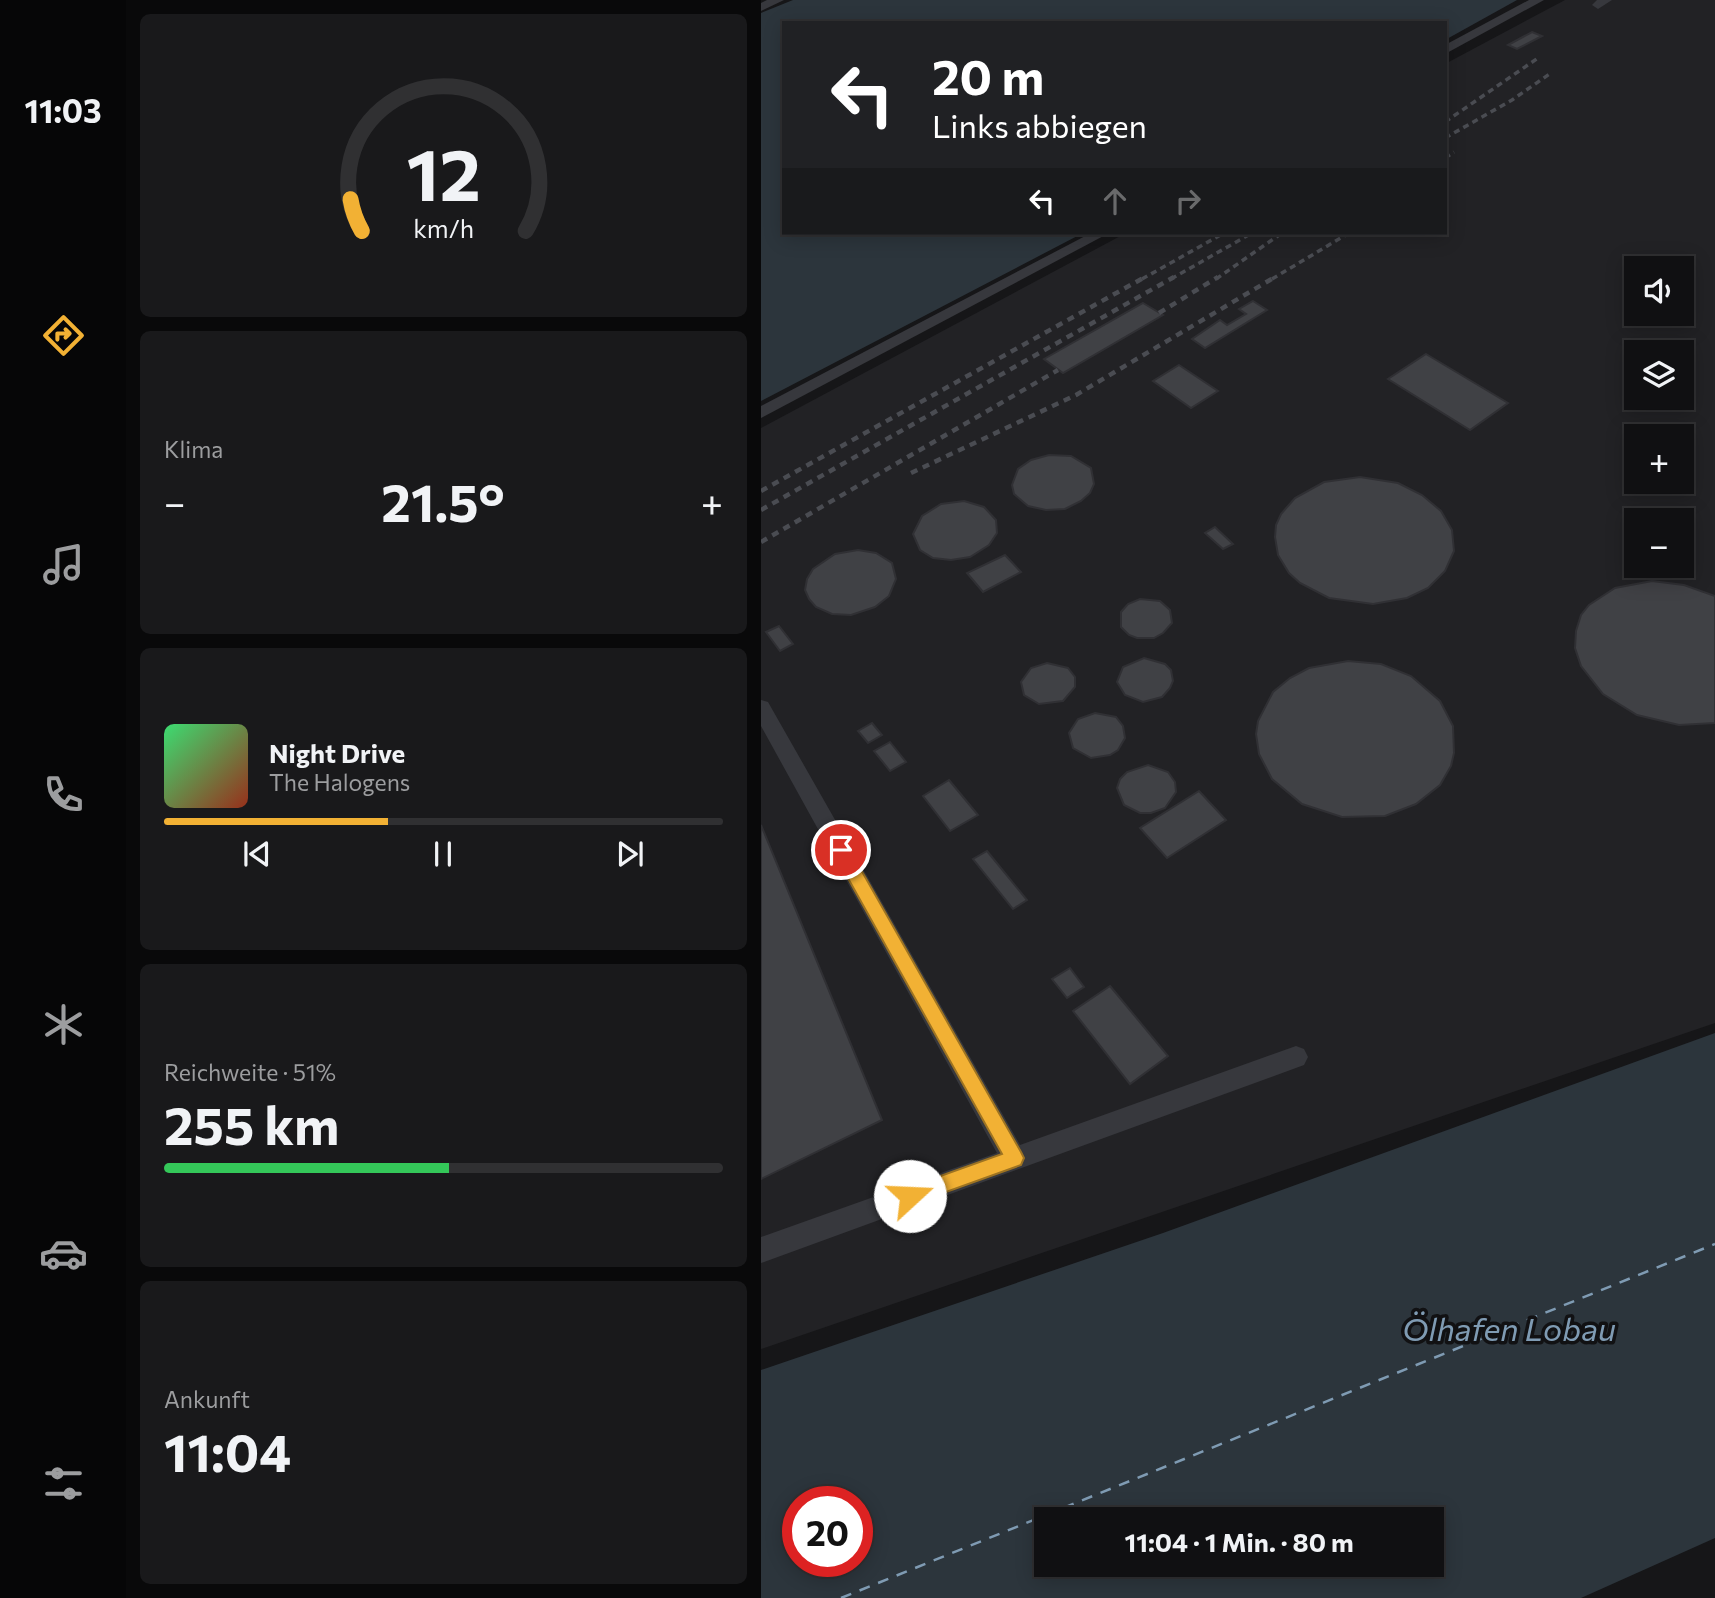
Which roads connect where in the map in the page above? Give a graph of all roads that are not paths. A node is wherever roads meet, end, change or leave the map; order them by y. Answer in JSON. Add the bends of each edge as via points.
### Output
{"nodes":[{"id":1,"x":778,"y":0,"type":"edge"},
{"id":2,"x":1538,"y":0,"type":"edge"},
{"id":3,"x":761,"y":7,"type":"edge"},
{"id":4,"x":1447,"y":49,"type":"edge"},
{"id":5,"x":1098,"y":235,"type":"edge"},
{"id":6,"x":761,"y":413,"type":"edge"},
{"id":7,"x":761,"y":708,"type":"edge"},
{"id":8,"x":1296,"y":1057,"type":"dead end"},
{"id":9,"x":1014,"y":1158,"type":"junction"},
{"id":10,"x":761,"y":1250,"type":"edge"}],
"edges":[{"from":1,"to":3,"type":"lane"},
{"from":2,"to":4,"type":"lane"},
{"from":5,"to":6,"type":"lane"},
{"from":7,"to":9,"type":"lane"},
{"from":8,"to":9,"type":"lane"},
{"from":9,"to":10,"type":"lane"}]}
